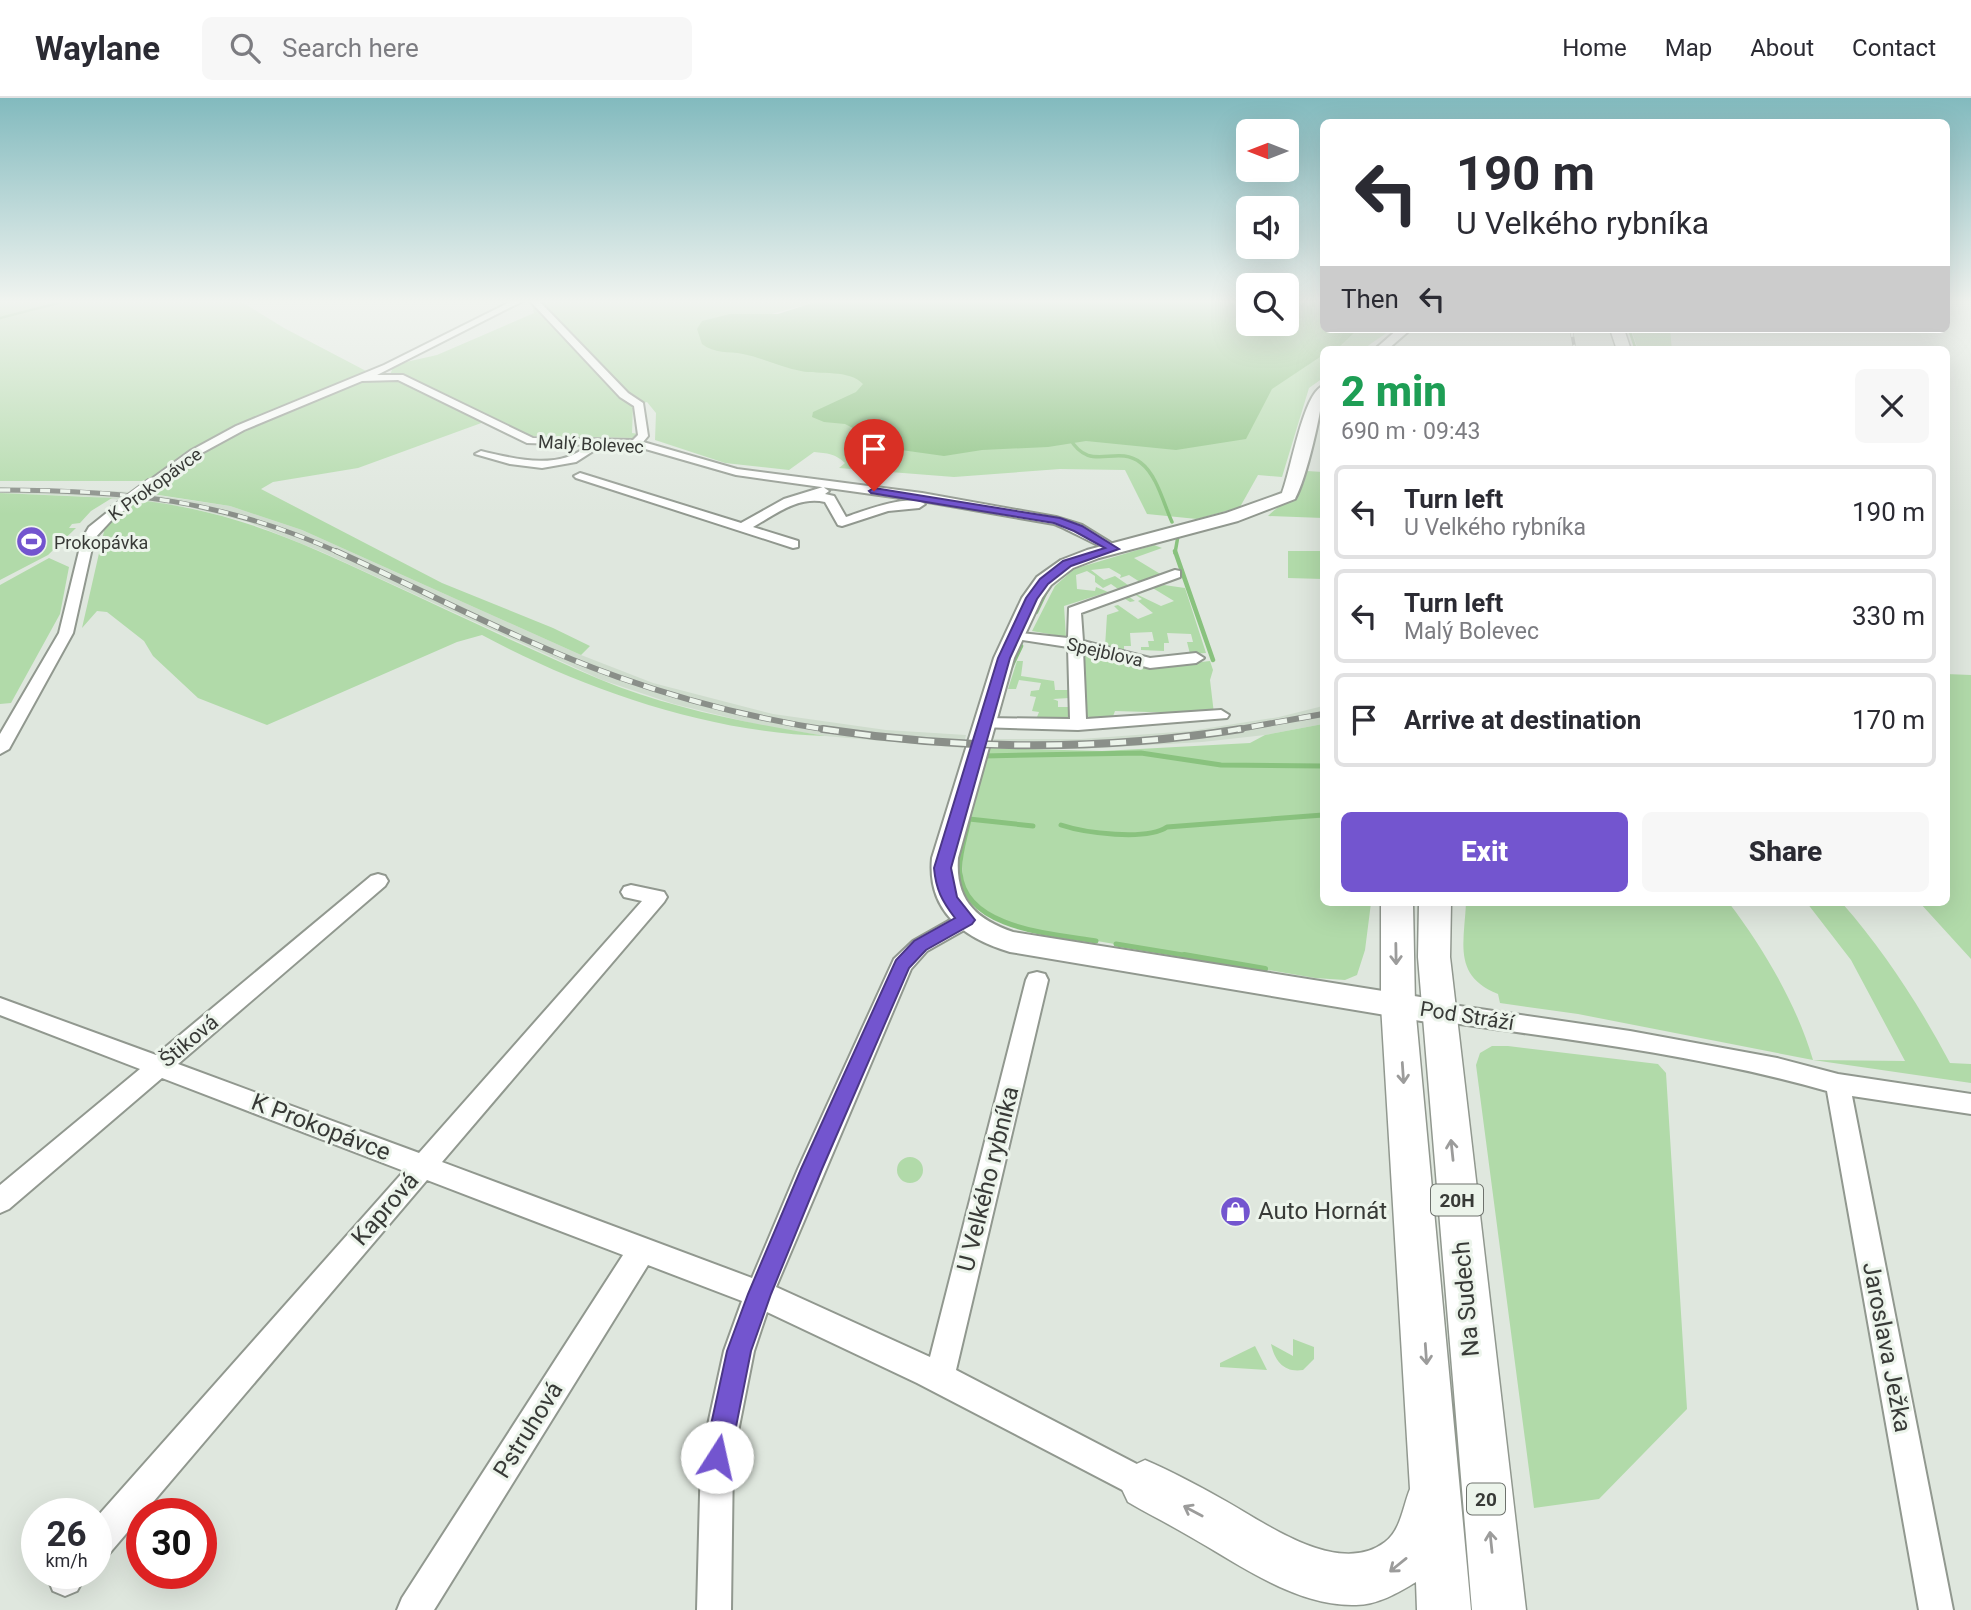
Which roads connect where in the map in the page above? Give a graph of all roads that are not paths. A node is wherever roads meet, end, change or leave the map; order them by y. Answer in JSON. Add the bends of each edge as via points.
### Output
{"nodes":[{"id":1,"x":372,"y":373,"type":"edge"},
{"id":2,"x":603,"y":373,"type":"edge"},
{"id":3,"x":360,"y":378,"type":"junction"},
{"id":4,"x":1320,"y":396,"type":"edge"},
{"id":5,"x":639,"y":405,"type":"joint"},
{"id":6,"x":597,"y":443,"type":"junction"},
{"id":7,"x":636,"y":443,"type":"junction"},
{"id":8,"x":481,"y":454,"type":"dead end"},
{"id":9,"x":580,"y":476,"type":"dead end"},
{"id":10,"x":833,"y":485,"type":"junction"},
{"id":11,"x":895,"y":494,"type":"junction"},
{"id":12,"x":812,"y":495,"type":"junction"},
{"id":13,"x":944,"y":501,"type":"junction"},
{"id":14,"x":886,"y":508,"type":"junction"},
{"id":15,"x":742,"y":528,"type":"junction"},
{"id":16,"x":793,"y":544,"type":"dead end"},
{"id":17,"x":1114,"y":549,"type":"junction"},
{"id":18,"x":1175,"y":574,"type":"dead end"},
{"id":19,"x":1015,"y":635,"type":"junction"},
{"id":20,"x":1076,"y":644,"type":"junction"},
{"id":21,"x":1196,"y":658,"type":"dead end"},
{"id":22,"x":1221,"y":715,"type":"dead end"},
{"id":23,"x":984,"y":723,"type":"junction"},
{"id":24,"x":1078,"y":725,"type":"junction"},
{"id":25,"x":0,"y":748,"type":"edge"},
{"id":26,"x":379,"y":881,"type":"dead end"},
{"id":27,"x":631,"y":892,"type":"dead end"},
{"id":28,"x":1398,"y":906,"type":"edge"},
{"id":29,"x":1435,"y":906,"type":"edge"},
{"id":30,"x":966,"y":920,"type":"junction"},
{"id":31,"x":1037,"y":980,"type":"dead end"},
{"id":32,"x":1398,"y":1005,"type":"junction"},
{"id":33,"x":0,"y":1006,"type":"edge"},
{"id":34,"x":1439,"y":1012,"type":"junction"},
{"id":35,"x":159,"y":1066,"type":"junction"},
{"id":36,"x":1838,"y":1084,"type":"junction"},
{"id":37,"x":1971,"y":1104,"type":"edge"},
{"id":38,"x":423,"y":1165,"type":"junction"},
{"id":39,"x":0,"y":1201,"type":"edge"},
{"id":40,"x":642,"y":1250,"type":"junction"},
{"id":41,"x":759,"y":1294,"type":"junction"},
{"id":42,"x":939,"y":1379,"type":"junction"},
{"id":43,"x":1475,"y":1388,"type":"joint"},
{"id":44,"x":1436,"y":1482,"type":"junction"},
{"id":45,"x":1145,"y":1485,"type":"joint"},
{"id":46,"x":112,"y":1525,"type":"edge"},
{"id":47,"x":414,"y":1610,"type":"edge"},
{"id":48,"x":714,"y":1610,"type":"edge"},
{"id":49,"x":1444,"y":1610,"type":"edge"},
{"id":50,"x":1499,"y":1610,"type":"edge"},
{"id":51,"x":1936,"y":1610,"type":"edge"}],
"edges":[{"from":1,"to":3,"type":"street","name":"K Prokopávce"},
{"from":2,"to":5,"type":"street"},
{"from":3,"to":6,"type":"street","name":"Malý Bolevec","via":[[400,377],[531,441]]},
{"from":3,"to":25,"type":"street","name":"K Prokopávce","bridge":true,"via":[[240,428],[194,453],[94,530],[66,633]]},
{"from":4,"to":17,"type":"street","via":[[1289,496],[1232,517]]},
{"from":5,"to":7,"type":"street","via":[[643,436]]},
{"from":6,"to":7,"type":"street","name":"Malý Bolevec"},
{"from":6,"to":8,"type":"street","via":[[584,455],[548,463],[524,464]]},
{"from":7,"to":10,"type":"street","name":"Malý Bolevec","via":[[736,472]]},
{"from":9,"to":15,"type":"street","name":"Malý Bolevec"},
{"from":10,"to":11,"type":"street","name":"Malý Bolevec"},
{"from":10,"to":12,"type":"street"},
{"from":11,"to":13,"type":"street","name":"Malý Bolevec"},
{"from":11,"to":14,"type":"street"},
{"from":12,"to":14,"type":"street","name":"Malý Bolevec","via":[[830,499],[842,522]]},
{"from":12,"to":15,"type":"street","via":[[788,502]]},
{"from":13,"to":14,"type":"street","name":"Malý Bolevec"},
{"from":13,"to":17,"type":"street","name":"Malý Bolevec","via":[[1056,520]]},
{"from":15,"to":16,"type":"street","name":"Malý Bolevec"},
{"from":17,"to":19,"type":"street","via":[[1055,571],[1032,598]]},
{"from":18,"to":20,"type":"street","via":[[1074,611]]},
{"from":19,"to":20,"type":"street","name":"Spejblova"},
{"from":19,"to":23,"type":"street"},
{"from":20,"to":21,"type":"street","name":"Spejblova","via":[[1150,663]]},
{"from":20,"to":24,"type":"street"},
{"from":22,"to":24,"type":"street"},
{"from":23,"to":24,"type":"street"},
{"from":23,"to":30,"type":"street","via":[[943,868],[944,888]]},
{"from":26,"to":35,"type":"street","name":"Štiková"},
{"from":27,"to":38,"type":"street","name":"Kaprová","via":[[657,897]]},
{"from":28,"to":32,"type":"main road","name":"Na Sudech","number":"20H","one_way":true},
{"from":29,"to":34,"type":"main road","name":"Na Sudech","number":"20H"},
{"from":30,"to":32,"type":"street","name":"Pod Stráží","via":[[988,934],[1023,945]]},
{"from":30,"to":41,"type":"street","via":[[920,946],[902,965]]},
{"from":31,"to":42,"type":"street","name":"U Velkého rybníka"},
{"from":32,"to":34,"type":"street","name":"Pod Stráží"},
{"from":32,"to":44,"type":"main road","name":"Na Sudech","number":"20H","one_way":true},
{"from":33,"to":35,"type":"street","name":"K Prokopávce"},
{"from":34,"to":36,"type":"street","name":"Pod Stráží","via":[[1700,1053]]},
{"from":43,"to":34,"type":"main road","name":"Na Sudech","number":"20H","one_way":true},
{"from":35,"to":38,"type":"street","name":"K Prokopávce"},
{"from":35,"to":39,"type":"street","name":"Štiková"},
{"from":36,"to":37,"type":"street","name":"Pod Stráží"},
{"from":36,"to":51,"type":"street","name":"Jaroslava Ježka"},
{"from":38,"to":40,"type":"street","name":"K Prokopávce"},
{"from":38,"to":46,"type":"street","name":"Kaprová"},
{"from":40,"to":41,"type":"street","name":"K Prokopávce"},
{"from":40,"to":47,"type":"street","name":"Pstruhová"},
{"from":41,"to":42,"type":"street"},
{"from":41,"to":48,"type":"street","via":[[739,1351],[717,1457]]},
{"from":42,"to":45,"type":"street"},
{"from":50,"to":43,"type":"main road","name":"Na Sudech","number":"20","one_way":true},
{"from":44,"to":45,"type":"main road","one_way":true,"via":[[1407,1557],[1378,1578],[1360,1583],[1316,1579],[1294,1570]]},
{"from":44,"to":49,"type":"main road","name":"Na Sudech","number":"20H"}]}
